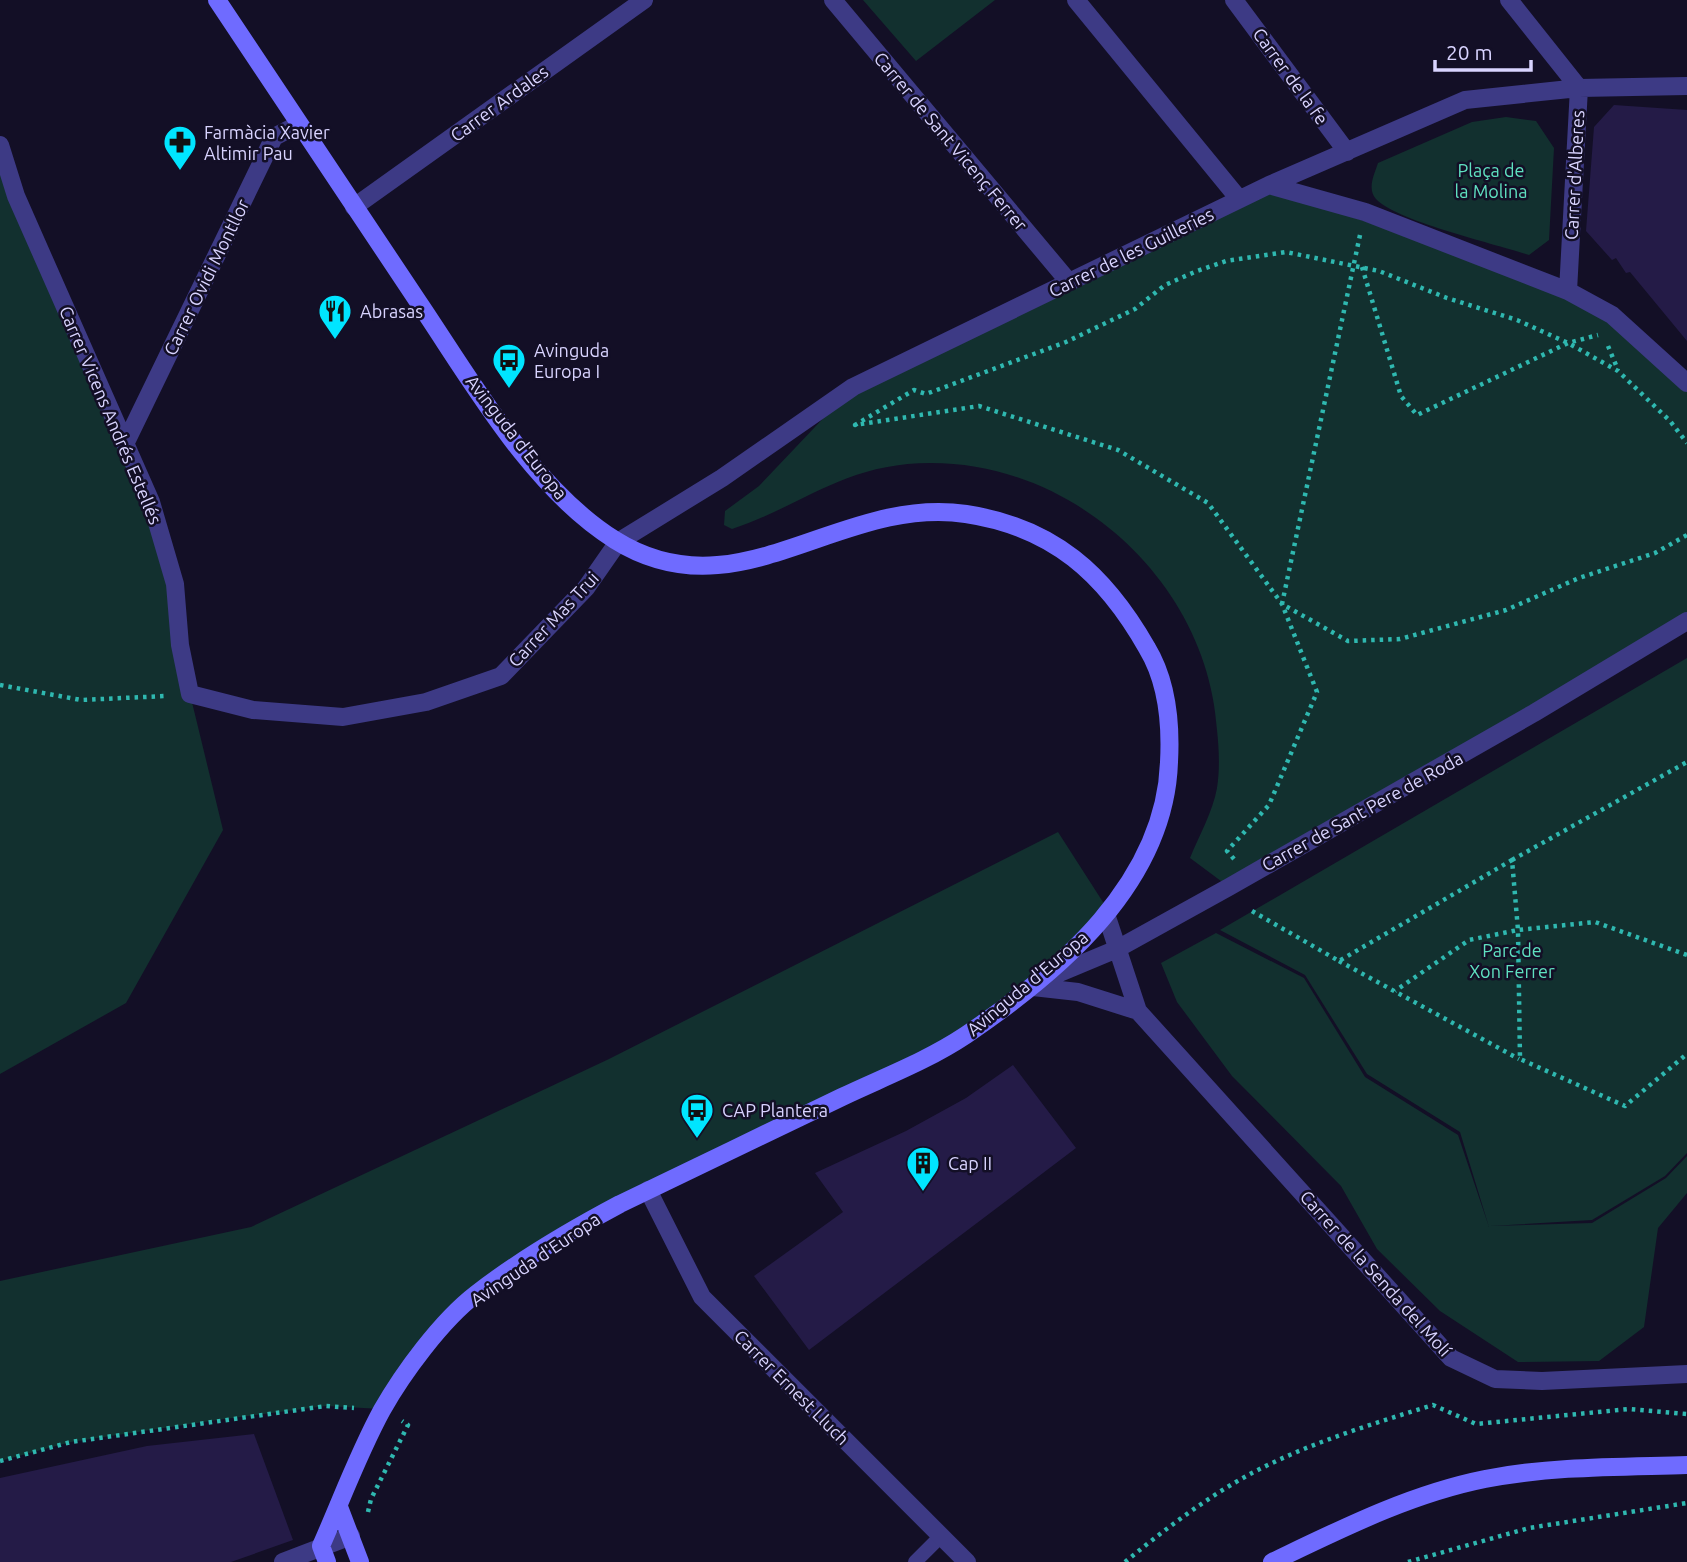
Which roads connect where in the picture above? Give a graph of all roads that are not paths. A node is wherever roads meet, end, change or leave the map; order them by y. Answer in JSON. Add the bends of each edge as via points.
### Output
{"nodes":[{"id":1,"x":217,"y":0,"type":"edge"},
{"id":2,"x":644,"y":0,"type":"edge"},
{"id":3,"x":1076,"y":0,"type":"edge"},
{"id":4,"x":1234,"y":0,"type":"edge"},
{"id":5,"x":1509,"y":0,"type":"edge"},
{"id":6,"x":842,"y":3,"type":"edge"},
{"id":7,"x":1687,"y":86,"type":"edge"},
{"id":8,"x":1578,"y":88,"type":"junction"},
{"id":9,"x":299,"y":124,"type":"junction"},
{"id":10,"x":0,"y":145,"type":"edge"},
{"id":11,"x":1347,"y":152,"type":"junction"},
{"id":12,"x":1269,"y":185,"type":"junction"},
{"id":13,"x":1239,"y":199,"type":"junction"},
{"id":14,"x":354,"y":207,"type":"junction"},
{"id":15,"x":1069,"y":282,"type":"junction"},
{"id":16,"x":1568,"y":291,"type":"junction"},
{"id":17,"x":1687,"y":383,"type":"edge"},
{"id":18,"x":126,"y":442,"type":"junction"},
{"id":19,"x":618,"y":542,"type":"junction"},
{"id":20,"x":1687,"y":621,"type":"edge"},
{"id":21,"x":190,"y":694,"type":"joint"},
{"id":22,"x":1106,"y":914,"type":"junction"},
{"id":23,"x":1117,"y":949,"type":"junction"},
{"id":24,"x":1029,"y":986,"type":"junction"},
{"id":25,"x":1138,"y":1011,"type":"junction"},
{"id":26,"x":648,"y":1190,"type":"junction"},
{"id":27,"x":1687,"y":1374,"type":"edge"},
{"id":28,"x":1687,"y":1465,"type":"edge"},
{"id":29,"x":339,"y":1507,"type":"junction"},
{"id":30,"x":351,"y":1536,"type":"junction"},
{"id":31,"x":941,"y":1536,"type":"junction"},
{"id":32,"x":324,"y":1554,"type":"edge"},
{"id":33,"x":959,"y":1559,"type":"edge"},
{"id":34,"x":283,"y":1562,"type":"edge"},
{"id":35,"x":360,"y":1562,"type":"edge"},
{"id":36,"x":915,"y":1562,"type":"edge"},
{"id":37,"x":1272,"y":1562,"type":"edge"}],
"edges":[{"from":1,"to":9,"type":"street","name":"Avinguda d'Europa"},
{"from":2,"to":14,"type":"street","name":"Carrer Ardales"},
{"from":3,"to":13,"type":"street"},
{"from":4,"to":11,"type":"street","name":"Carrer de la fe"},
{"from":5,"to":8,"type":"street","name":"Carrer d'Alberes"},
{"from":6,"to":15,"type":"street","name":"Carrer de Sant Vicenç Ferrer"},
{"from":7,"to":8,"type":"street","name":"Carrer de les Guilleries"},
{"from":8,"to":11,"type":"street","name":"Carrer de les Guilleries","via":[[1465,100]]},
{"from":8,"to":16,"type":"street","name":"Carrer d'Alberes"},
{"from":9,"to":14,"type":"street","name":"Avinguda d'Europa"},
{"from":9,"to":18,"type":"street","name":"Carrer Ovidi Montllor","via":[[274,137]]},
{"from":10,"to":18,"type":"street","name":"Carrer Vicens Andrés Estellés","via":[[16,196]]},
{"from":11,"to":12,"type":"street","name":"Carrer de les Guilleries"},
{"from":12,"to":13,"type":"street","name":"Carrer de les Guilleries"},
{"from":12,"to":16,"type":"street","via":[[1365,212]]},
{"from":13,"to":15,"type":"street","name":"Carrer de les Guilleries"},
{"from":14,"to":19,"type":"street","name":"Avinguda d'Europa","via":[[487,404],[541,474],[585,519]]},
{"from":15,"to":19,"type":"street","name":"Carrer de les Guilleries","via":[[853,387],[722,478]]},
{"from":16,"to":17,"type":"street","via":[[1612,315]]},
{"from":18,"to":21,"type":"street","name":"Carrer Vicens Andrés Estellés","via":[[151,502],[175,584]]},
{"from":19,"to":21,"type":"street","name":"Carrer Mas Trui","via":[[586,588],[501,676],[426,702],[343,717],[253,710]]},
{"from":19,"to":22,"type":"street","name":"Avinguda d'Europa","via":[[653,559],[714,568],[763,559],[872,519],[920,512],[964,514],[1019,526],[1084,565],[1129,616],[1153,657],[1170,741],[1163,811],[1143,863]]},
{"from":20,"to":23,"type":"street","name":"Carrer de Sant Pere de Roda","via":[[1535,713]]},
{"from":22,"to":23,"type":"street","name":"Carrer de la Senda del Molí"},
{"from":22,"to":24,"type":"street","name":"Avinguda d'Europa"},
{"from":23,"to":24,"type":"street","name":"Carrer de Sant Pere de Roda"},
{"from":23,"to":25,"type":"street","name":"Carrer de la Senda del Molí"},
{"from":24,"to":25,"type":"street","via":[[1078,992]]},
{"from":24,"to":26,"type":"street","name":"Avinguda d'Europa","via":[[966,1034],[914,1065]]},
{"from":25,"to":27,"type":"street","name":"Carrer de la Senda del Molí","via":[[1451,1358],[1495,1379]]},
{"from":26,"to":29,"type":"street","name":"Avinguda d'Europa","via":[[578,1226],[474,1296],[430,1342],[383,1409]]},
{"from":26,"to":31,"type":"street","name":"Carrer Ernest Lluch","via":[[702,1297]]},
{"from":28,"to":37,"type":"street","via":[[1584,1468],[1485,1479],[1375,1513]]},
{"from":29,"to":30,"type":"street"},
{"from":29,"to":32,"type":"street","name":"Avinguda d'Europa"},
{"from":30,"to":32,"type":"street"},
{"from":30,"to":35,"type":"street"},
{"from":31,"to":33,"type":"street","name":"Carrer Ernest Lluch"},
{"from":31,"to":36,"type":"lane"},
{"from":32,"to":34,"type":"street"}]}
